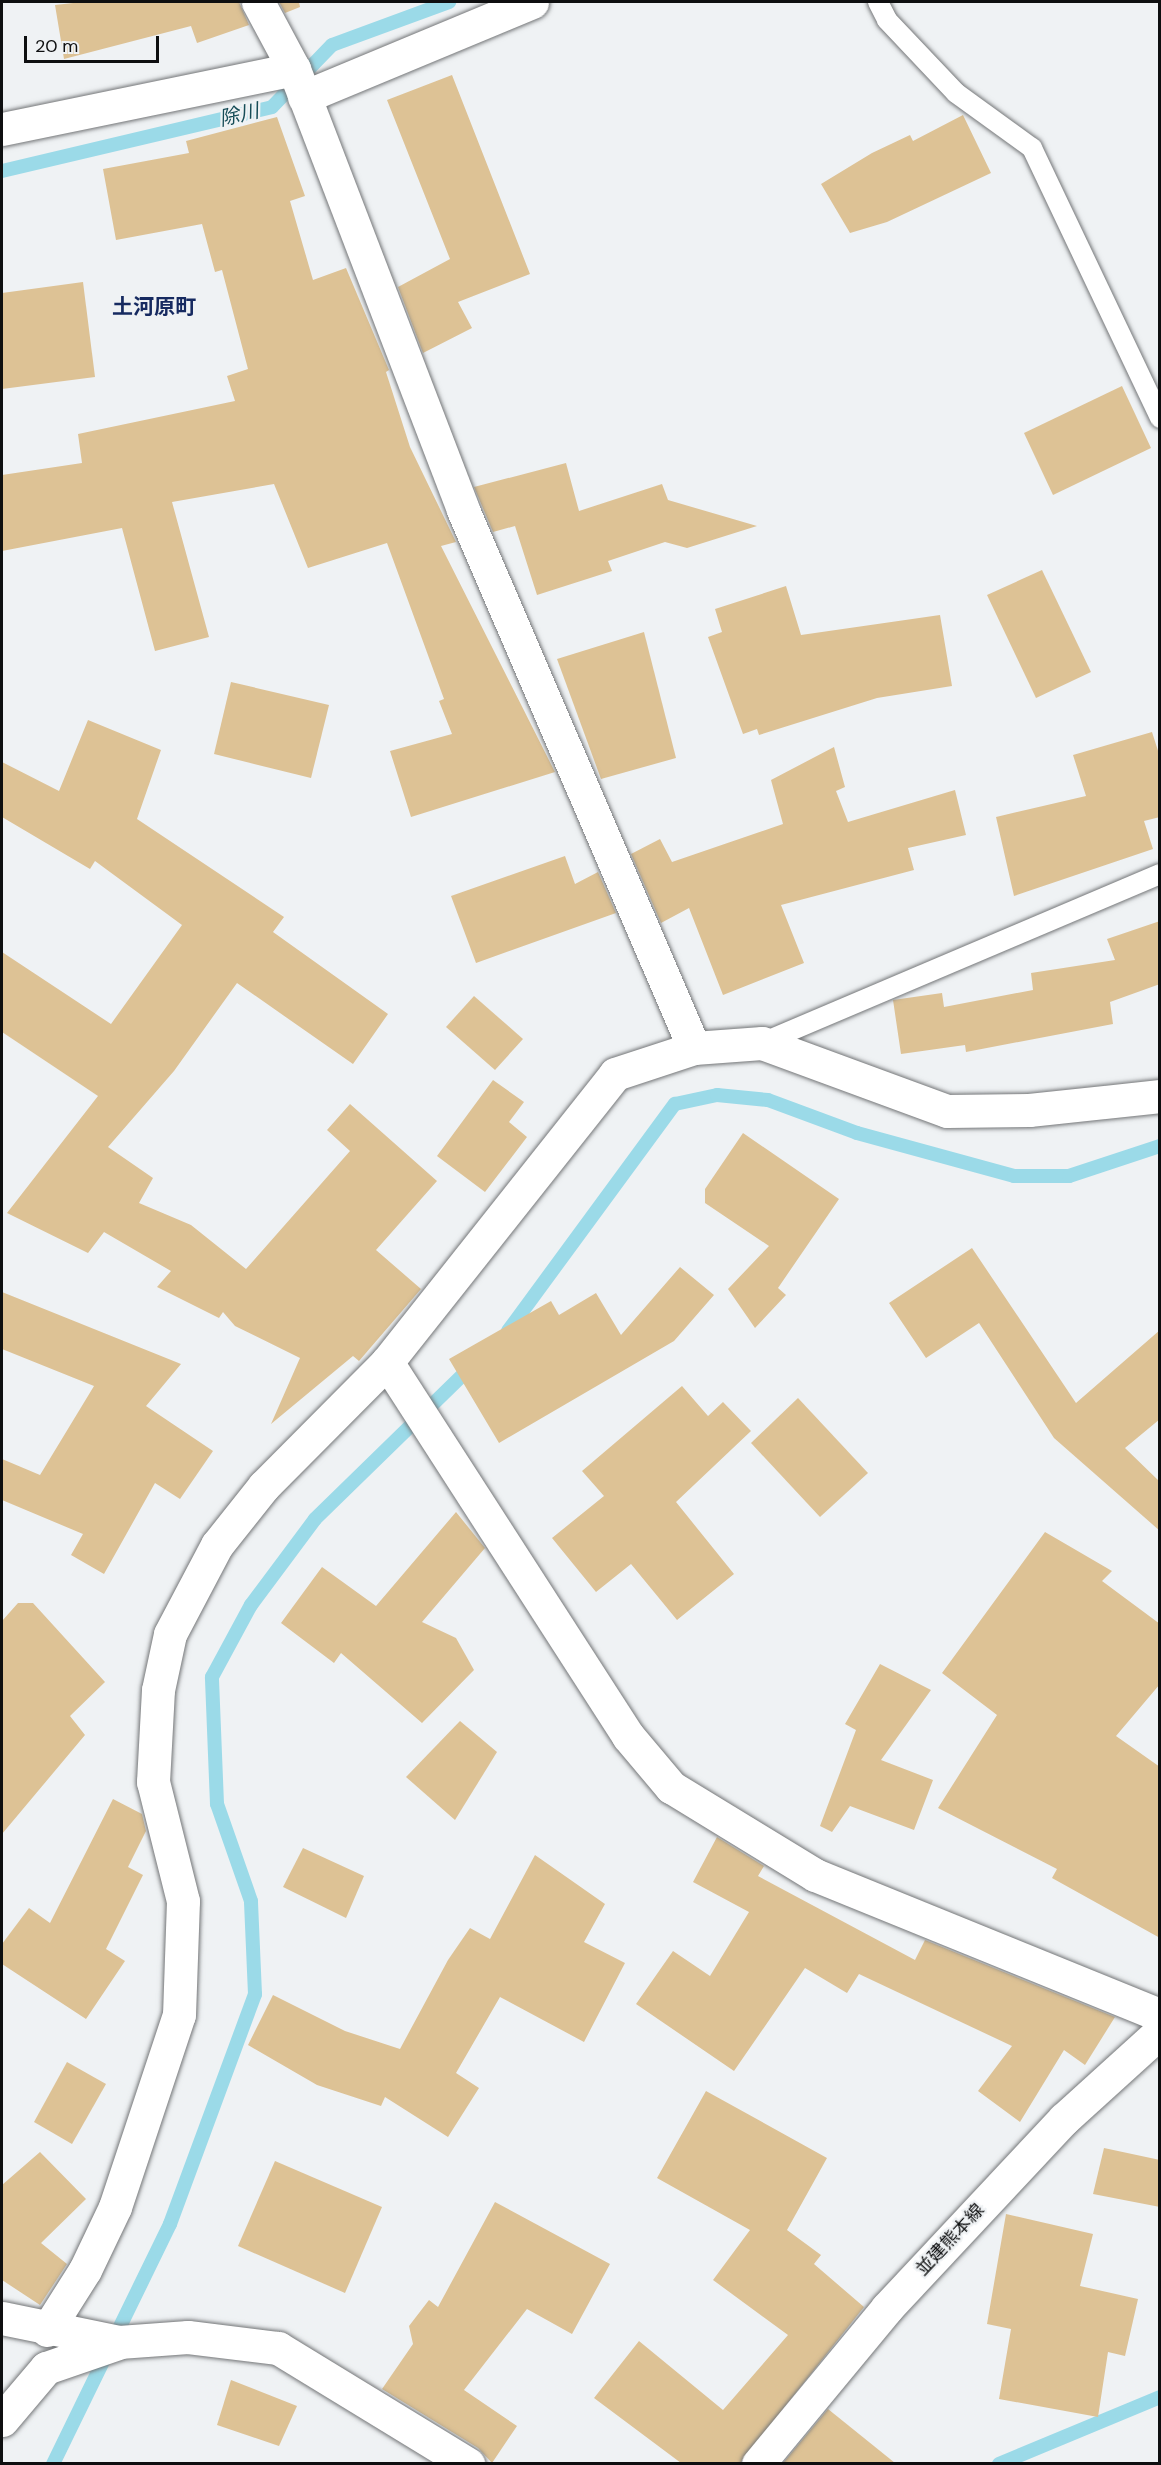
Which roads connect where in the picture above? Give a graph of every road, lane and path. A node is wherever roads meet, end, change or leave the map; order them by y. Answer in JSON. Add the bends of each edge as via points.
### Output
{"nodes":[{"id":1,"x":258,"y":2,"type":"edge"},
{"id":2,"x":532,"y":2,"type":"edge"},
{"id":3,"x":878,"y":2,"type":"edge"},
{"id":4,"x":299,"y":83,"type":"junction"},
{"id":5,"x":2,"y":129,"type":"edge"},
{"id":6,"x":1160,"y":418,"type":"edge"},
{"id":7,"x":1160,"y":874,"type":"edge"},
{"id":8,"x":762,"y":1043,"type":"junction"},
{"id":9,"x":694,"y":1048,"type":"junction"},
{"id":10,"x":1160,"y":1096,"type":"edge"},
{"id":11,"x":387,"y":1362,"type":"junction"},
{"id":12,"x":1160,"y":2015,"type":"edge"},
{"id":13,"x":1160,"y":2032,"type":"edge"},
{"id":14,"x":2,"y":2318,"type":"edge"},
{"id":15,"x":47,"y":2330,"type":"junction"},
{"id":16,"x":120,"y":2342,"type":"junction"},
{"id":17,"x":2,"y":2420,"type":"edge"},
{"id":18,"x":468,"y":2463,"type":"edge"},
{"id":19,"x":758,"y":2463,"type":"edge"}],
"edges":[{"from":1,"to":4,"type":"street"},
{"from":2,"to":4,"type":"street"},
{"from":3,"to":6,"type":"lane","via":[[888,20],[956,93],[1032,148]]},
{"from":4,"to":5,"type":"street"},
{"from":4,"to":9,"type":"street","via":[[463,510]]},
{"from":7,"to":8,"type":"lane"},
{"from":8,"to":9,"type":"street"},
{"from":8,"to":10,"type":"street","via":[[947,1111],[1029,1110]]},
{"from":9,"to":11,"type":"street","via":[[615,1074]]},
{"from":11,"to":12,"type":"street","via":[[628,1736],[671,1787],[815,1875]]},
{"from":11,"to":15,"type":"street","via":[[250,1503],[217,1545],[170,1634],[158,1690],[153,1782],[183,1901],[179,2015],[115,2206],[85,2271]]},
{"from":13,"to":19,"type":"street","name":"並建熊本線","via":[[1064,2119],[887,2308]]},
{"from":14,"to":15,"type":"street"},
{"from":15,"to":16,"type":"street"},
{"from":16,"to":17,"type":"street","via":[[46,2368]]},
{"from":16,"to":18,"type":"street","via":[[188,2337],[278,2348]]}]}
